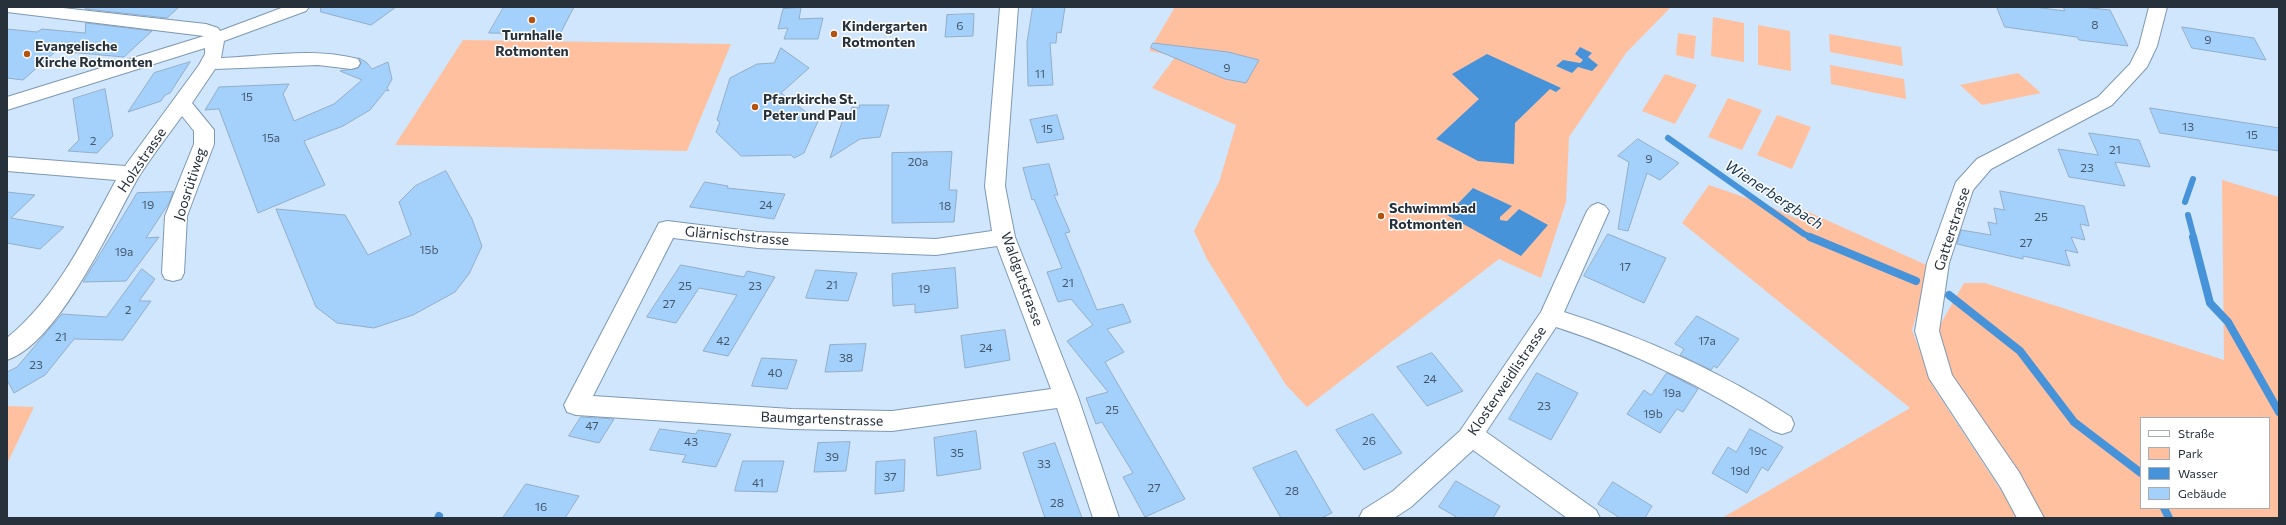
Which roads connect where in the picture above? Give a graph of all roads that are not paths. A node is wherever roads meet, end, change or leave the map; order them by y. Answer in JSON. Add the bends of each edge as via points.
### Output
{"nodes":[{"id":1,"x":7,"y":7,"type":"edge"},
{"id":2,"x":300,"y":7,"type":"edge"},
{"id":3,"x":1009,"y":7,"type":"edge"},
{"id":4,"x":2158,"y":7,"type":"edge"},
{"id":5,"x":215,"y":38,"type":"junction"},
{"id":6,"x":210,"y":62,"type":"junction"},
{"id":7,"x":351,"y":63,"type":"dead end"},
{"id":8,"x":7,"y":104,"type":"edge"},
{"id":9,"x":182,"y":104,"type":"junction"},
{"id":10,"x":7,"y":164,"type":"edge"},
{"id":11,"x":130,"y":174,"type":"junction"},
{"id":12,"x":1598,"y":211,"type":"dead end"},
{"id":13,"x":1004,"y":238,"type":"junction"},
{"id":14,"x":173,"y":273,"type":"dead end"},
{"id":15,"x":1551,"y":316,"type":"junction"},
{"id":16,"x":7,"y":351,"type":"edge"},
{"id":17,"x":1066,"y":397,"type":"junction"},
{"id":18,"x":576,"y":405,"type":"joint"},
{"id":19,"x":1782,"y":424,"type":"dead end"},
{"id":20,"x":1471,"y":435,"type":"junction"},
{"id":21,"x":1106,"y":518,"type":"edge"},
{"id":22,"x":1372,"y":518,"type":"edge"},
{"id":23,"x":1587,"y":518,"type":"edge"},
{"id":24,"x":2031,"y":518,"type":"edge"}],
"edges":[{"from":1,"to":5,"type":"street","via":[[206,30],[212,32]]},
{"from":2,"to":5,"type":"street"},
{"from":3,"to":13,"type":"street","name":"Waldgutstrasse","via":[[995,186]]},
{"from":4,"to":24,"type":"street","name":"Gatterstrasse","via":[[2148,46],[2138,67],[2105,101],[1984,164],[1963,186],[1938,263],[1927,331],[1941,378],[2010,480]]},
{"from":5,"to":6,"type":"street","name":"Holzstrasse","via":[[214,54]]},
{"from":5,"to":8,"type":"street"},
{"from":6,"to":7,"type":"street","via":[[219,64],[318,59]]},
{"from":6,"to":9,"type":"street","name":"Holzstrasse"},
{"from":9,"to":11,"type":"street","name":"Holzstrasse"},
{"from":9,"to":14,"type":"street","name":"Joosrütiweg","via":[[204,130],[204,144],[176,216]]},
{"from":10,"to":11,"type":"street"},
{"from":11,"to":16,"type":"street","name":"Holzstrasse","via":[[85,257],[61,294],[31,331]]},
{"from":12,"to":15,"type":"street","name":"Klosterweidlistrasse"},
{"from":13,"to":17,"type":"street","name":"Waldgutstrasse"},
{"from":13,"to":18,"type":"street","name":"Glärnischstrasse","via":[[936,247],[758,240],[667,229]]},
{"from":15,"to":19,"type":"street","via":[[1686,367]]},
{"from":15,"to":20,"type":"street","name":"Klosterweidlistrasse"},
{"from":17,"to":18,"type":"street","name":"Baumgartenstrasse","via":[[892,421],[791,419]]},
{"from":17,"to":21,"type":"street","name":"Waldgutstrasse"},
{"from":20,"to":22,"type":"street","name":"Klosterweidlistrasse","via":[[1402,499]]},
{"from":20,"to":23,"type":"street"}]}
